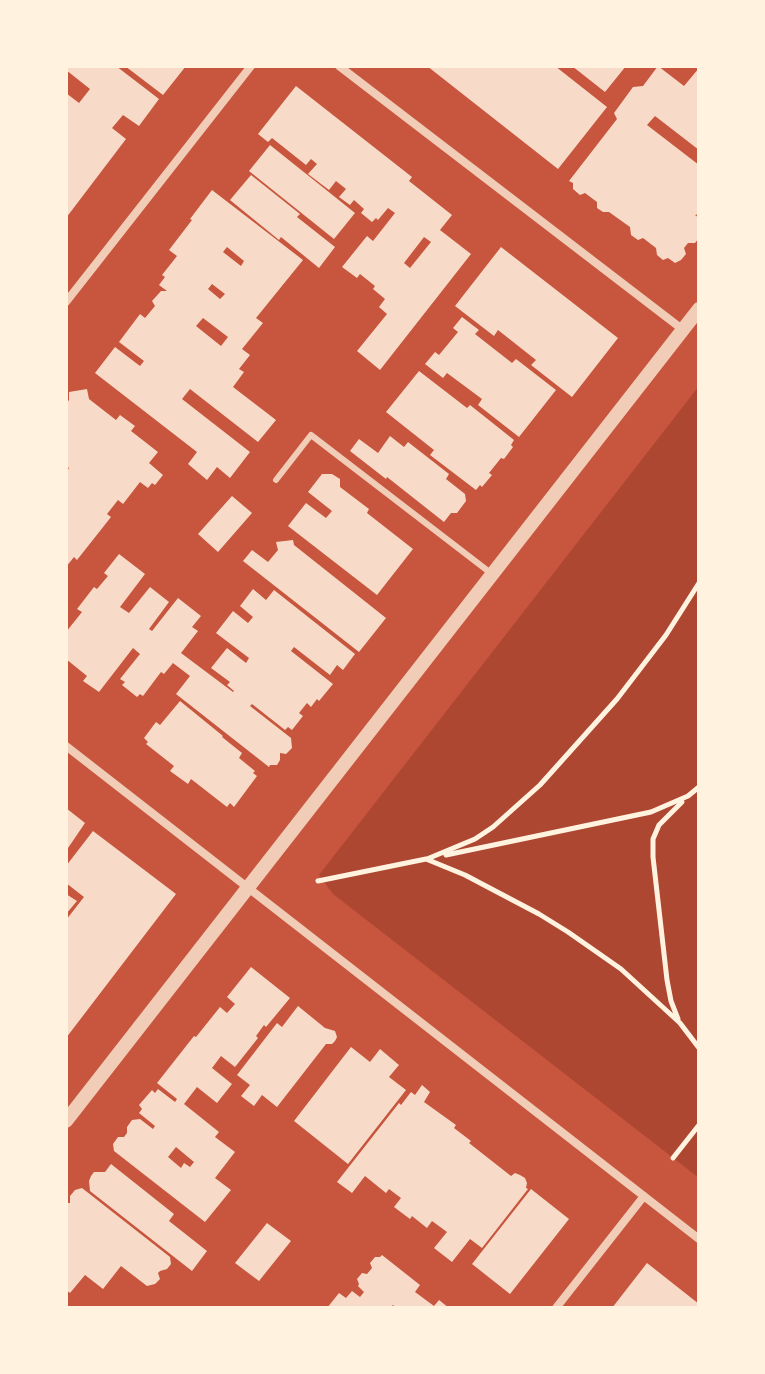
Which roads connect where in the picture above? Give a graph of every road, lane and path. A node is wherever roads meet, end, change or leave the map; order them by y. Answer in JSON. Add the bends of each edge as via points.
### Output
{"nodes":[{"id":1,"x":251,"y":66,"type":"edge"},
{"id":2,"x":339,"y":66,"type":"edge"},
{"id":3,"x":66,"y":302,"type":"edge"},
{"id":4,"x":699,"y":309,"type":"edge"},
{"id":5,"x":682,"y":329,"type":"junction"},
{"id":6,"x":276,"y":480,"type":"dead end"},
{"id":7,"x":492,"y":574,"type":"junction"},
{"id":8,"x":699,"y":583,"type":"edge"},
{"id":9,"x":66,"y":746,"type":"edge"},
{"id":10,"x":699,"y":787,"type":"edge"},
{"id":11,"x":688,"y":796,"type":"junction"},
{"id":12,"x":426,"y":859,"type":"junction"},
{"id":13,"x":318,"y":881,"type":"dead end"},
{"id":14,"x":248,"y":888,"type":"junction"},
{"id":15,"x":680,"y":1023,"type":"junction"},
{"id":16,"x":699,"y":1048,"type":"edge"},
{"id":17,"x":66,"y":1121,"type":"edge"},
{"id":18,"x":699,"y":1125,"type":"edge"},
{"id":19,"x":673,"y":1158,"type":"dead end"},
{"id":20,"x":644,"y":1196,"type":"junction"},
{"id":21,"x":699,"y":1239,"type":"edge"},
{"id":22,"x":556,"y":1308,"type":"edge"}],
"edges":[{"from":1,"to":3,"type":"street"},
{"from":2,"to":5,"type":"street"},
{"from":4,"to":5,"type":"street"},
{"from":5,"to":7,"type":"street"},
{"from":6,"to":7,"type":"lane","via":[[311,435]]},
{"from":7,"to":14,"type":"street"},
{"from":8,"to":12,"type":"path","via":[[617,699],[540,785],[484,833]]},
{"from":9,"to":14,"type":"street"},
{"from":10,"to":11,"type":"path"},
{"from":11,"to":12,"type":"path","via":[[651,812]]},
{"from":11,"to":15,"type":"path","via":[[659,825],[653,839],[667,980]]},
{"from":12,"to":13,"type":"path"},
{"from":12,"to":15,"type":"path","via":[[501,893],[568,932],[621,969]]},
{"from":14,"to":17,"type":"street"},
{"from":14,"to":20,"type":"street"},
{"from":15,"to":16,"type":"path"},
{"from":18,"to":19,"type":"path"},
{"from":20,"to":21,"type":"street"},
{"from":20,"to":22,"type":"street"}]}
